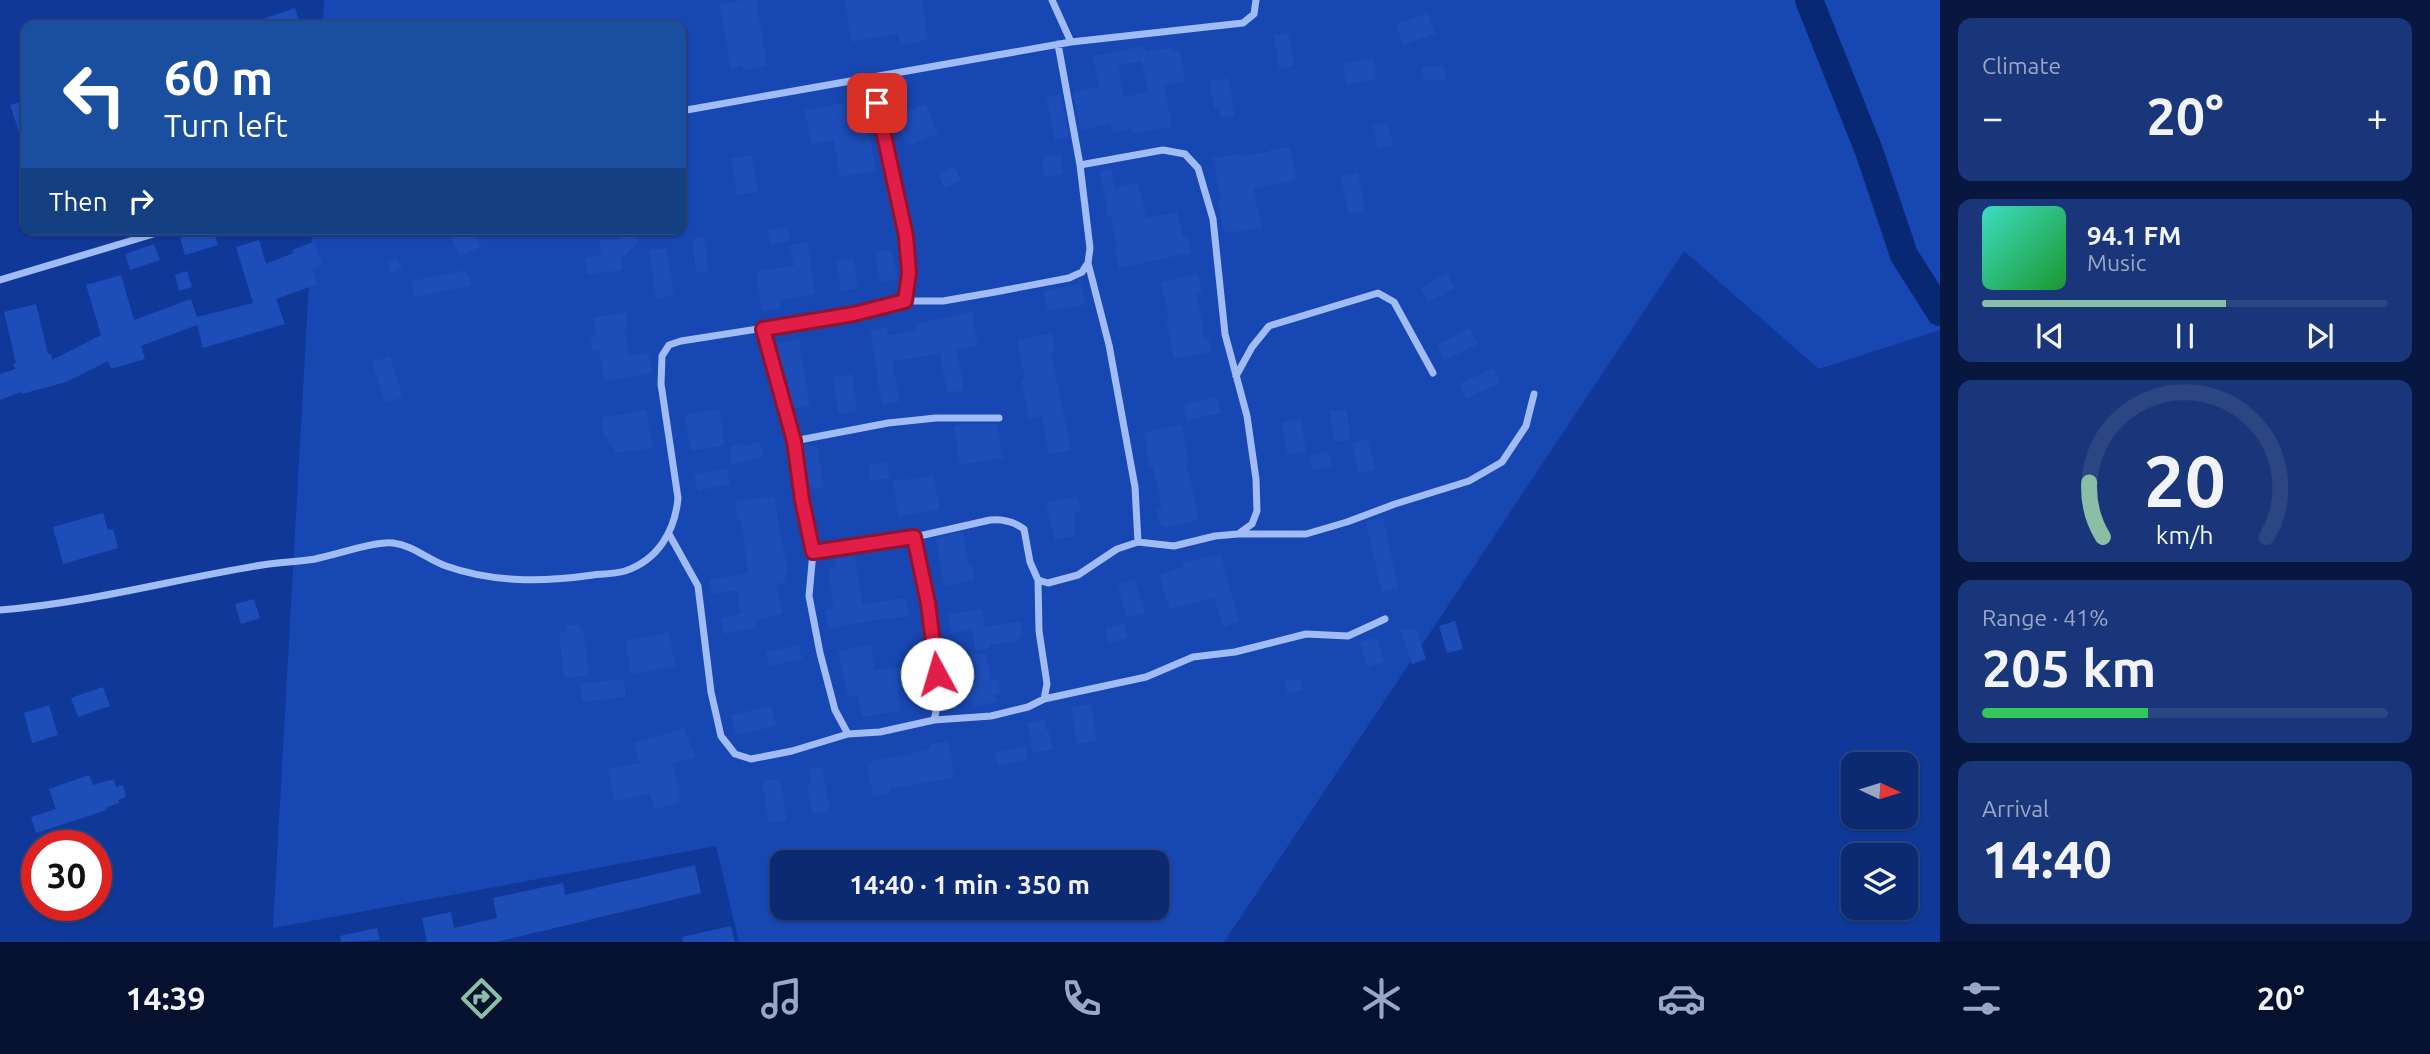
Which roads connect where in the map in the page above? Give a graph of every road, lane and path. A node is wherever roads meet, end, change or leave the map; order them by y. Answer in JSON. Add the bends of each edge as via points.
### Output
{"nodes":[{"id":1,"x":1052,"y":0,"type":"edge"},
{"id":2,"x":1256,"y":0,"type":"edge"},
{"id":3,"x":1072,"y":42,"type":"junction"},
{"id":4,"x":1058,"y":44,"type":"junction"},
{"id":5,"x":871,"y":77,"type":"junction"},
{"id":6,"x":686,"y":110,"type":"edge"},
{"id":7,"x":1080,"y":165,"type":"junction"},
{"id":8,"x":150,"y":235,"type":"edge"},
{"id":9,"x":1088,"y":262,"type":"junction"},
{"id":10,"x":0,"y":280,"type":"edge"},
{"id":11,"x":905,"y":301,"type":"junction"},
{"id":12,"x":763,"y":329,"type":"junction"},
{"id":13,"x":1433,"y":373,"type":"dead end"},
{"id":14,"x":1235,"y":377,"type":"junction"},
{"id":15,"x":1534,"y":394,"type":"dead end"},
{"id":16,"x":999,"y":418,"type":"dead end"},
{"id":17,"x":794,"y":441,"type":"junction"},
{"id":18,"x":669,"y":534,"type":"junction"},
{"id":19,"x":1238,"y":534,"type":"junction"},
{"id":20,"x":914,"y":537,"type":"junction"},
{"id":21,"x":1138,"y":542,"type":"junction"},
{"id":22,"x":813,"y":552,"type":"junction"},
{"id":23,"x":1038,"y":580,"type":"junction"},
{"id":24,"x":0,"y":610,"type":"edge"},
{"id":25,"x":1385,"y":619,"type":"dead end"},
{"id":26,"x":1044,"y":699,"type":"junction"},
{"id":27,"x":934,"y":720,"type":"junction"},
{"id":28,"x":848,"y":734,"type":"junction"}],
"edges":[{"from":1,"to":3,"type":"street"},
{"from":2,"to":3,"type":"street","via":[[1254,14],[1244,23]]},
{"from":3,"to":4,"type":"street"},
{"from":4,"to":5,"type":"street"},
{"from":4,"to":7,"type":"street"},
{"from":5,"to":6,"type":"street"},
{"from":5,"to":11,"type":"street","via":[[906,236],[909,273]]},
{"from":7,"to":9,"type":"street"},
{"from":7,"to":14,"type":"street","via":[[1163,150],[1185,154],[1198,168],[1213,219],[1225,334]]},
{"from":8,"to":10,"type":"street"},
{"from":9,"to":11,"type":"street","via":[[1082,272],[1069,278],[943,300]]},
{"from":9,"to":21,"type":"street","via":[[1109,345],[1135,487]]},
{"from":11,"to":12,"type":"street"},
{"from":12,"to":17,"type":"street"},
{"from":12,"to":18,"type":"street","via":[[681,341],[669,345],[662,356],[661,384],[678,498]]},
{"from":13,"to":14,"type":"street","via":[[1394,302],[1378,293],[1269,326]]},
{"from":14,"to":19,"type":"street","via":[[1247,416],[1257,511],[1252,524]]},
{"from":15,"to":19,"type":"street","via":[[1526,426],[1503,462],[1469,481],[1306,534]]},
{"from":16,"to":17,"type":"street","via":[[888,423]]},
{"from":17,"to":22,"type":"street"},
{"from":18,"to":24,"type":"street","via":[[645,560],[625,571],[568,578],[530,581],[465,572],[412,548],[380,543],[317,559],[265,564],[47,606]]},
{"from":18,"to":28,"type":"street","via":[[698,586],[711,692],[721,736],[735,754],[751,759]]},
{"from":19,"to":21,"type":"street","via":[[1174,546]]},
{"from":20,"to":22,"type":"street"},
{"from":20,"to":23,"type":"street","via":[[990,520],[1015,522],[1024,529]]},
{"from":20,"to":27,"type":"street","via":[[934,649],[939,699]]},
{"from":21,"to":23,"type":"street","via":[[1117,549],[1077,575],[1048,583]]},
{"from":22,"to":28,"type":"street","via":[[809,596],[813,619],[835,710]]},
{"from":23,"to":26,"type":"street","via":[[1039,631],[1048,684]]},
{"from":25,"to":26,"type":"street","via":[[1348,636],[1306,634],[1193,657],[1146,677]]},
{"from":26,"to":27,"type":"street","via":[[991,716]]},
{"from":27,"to":28,"type":"street"}]}
